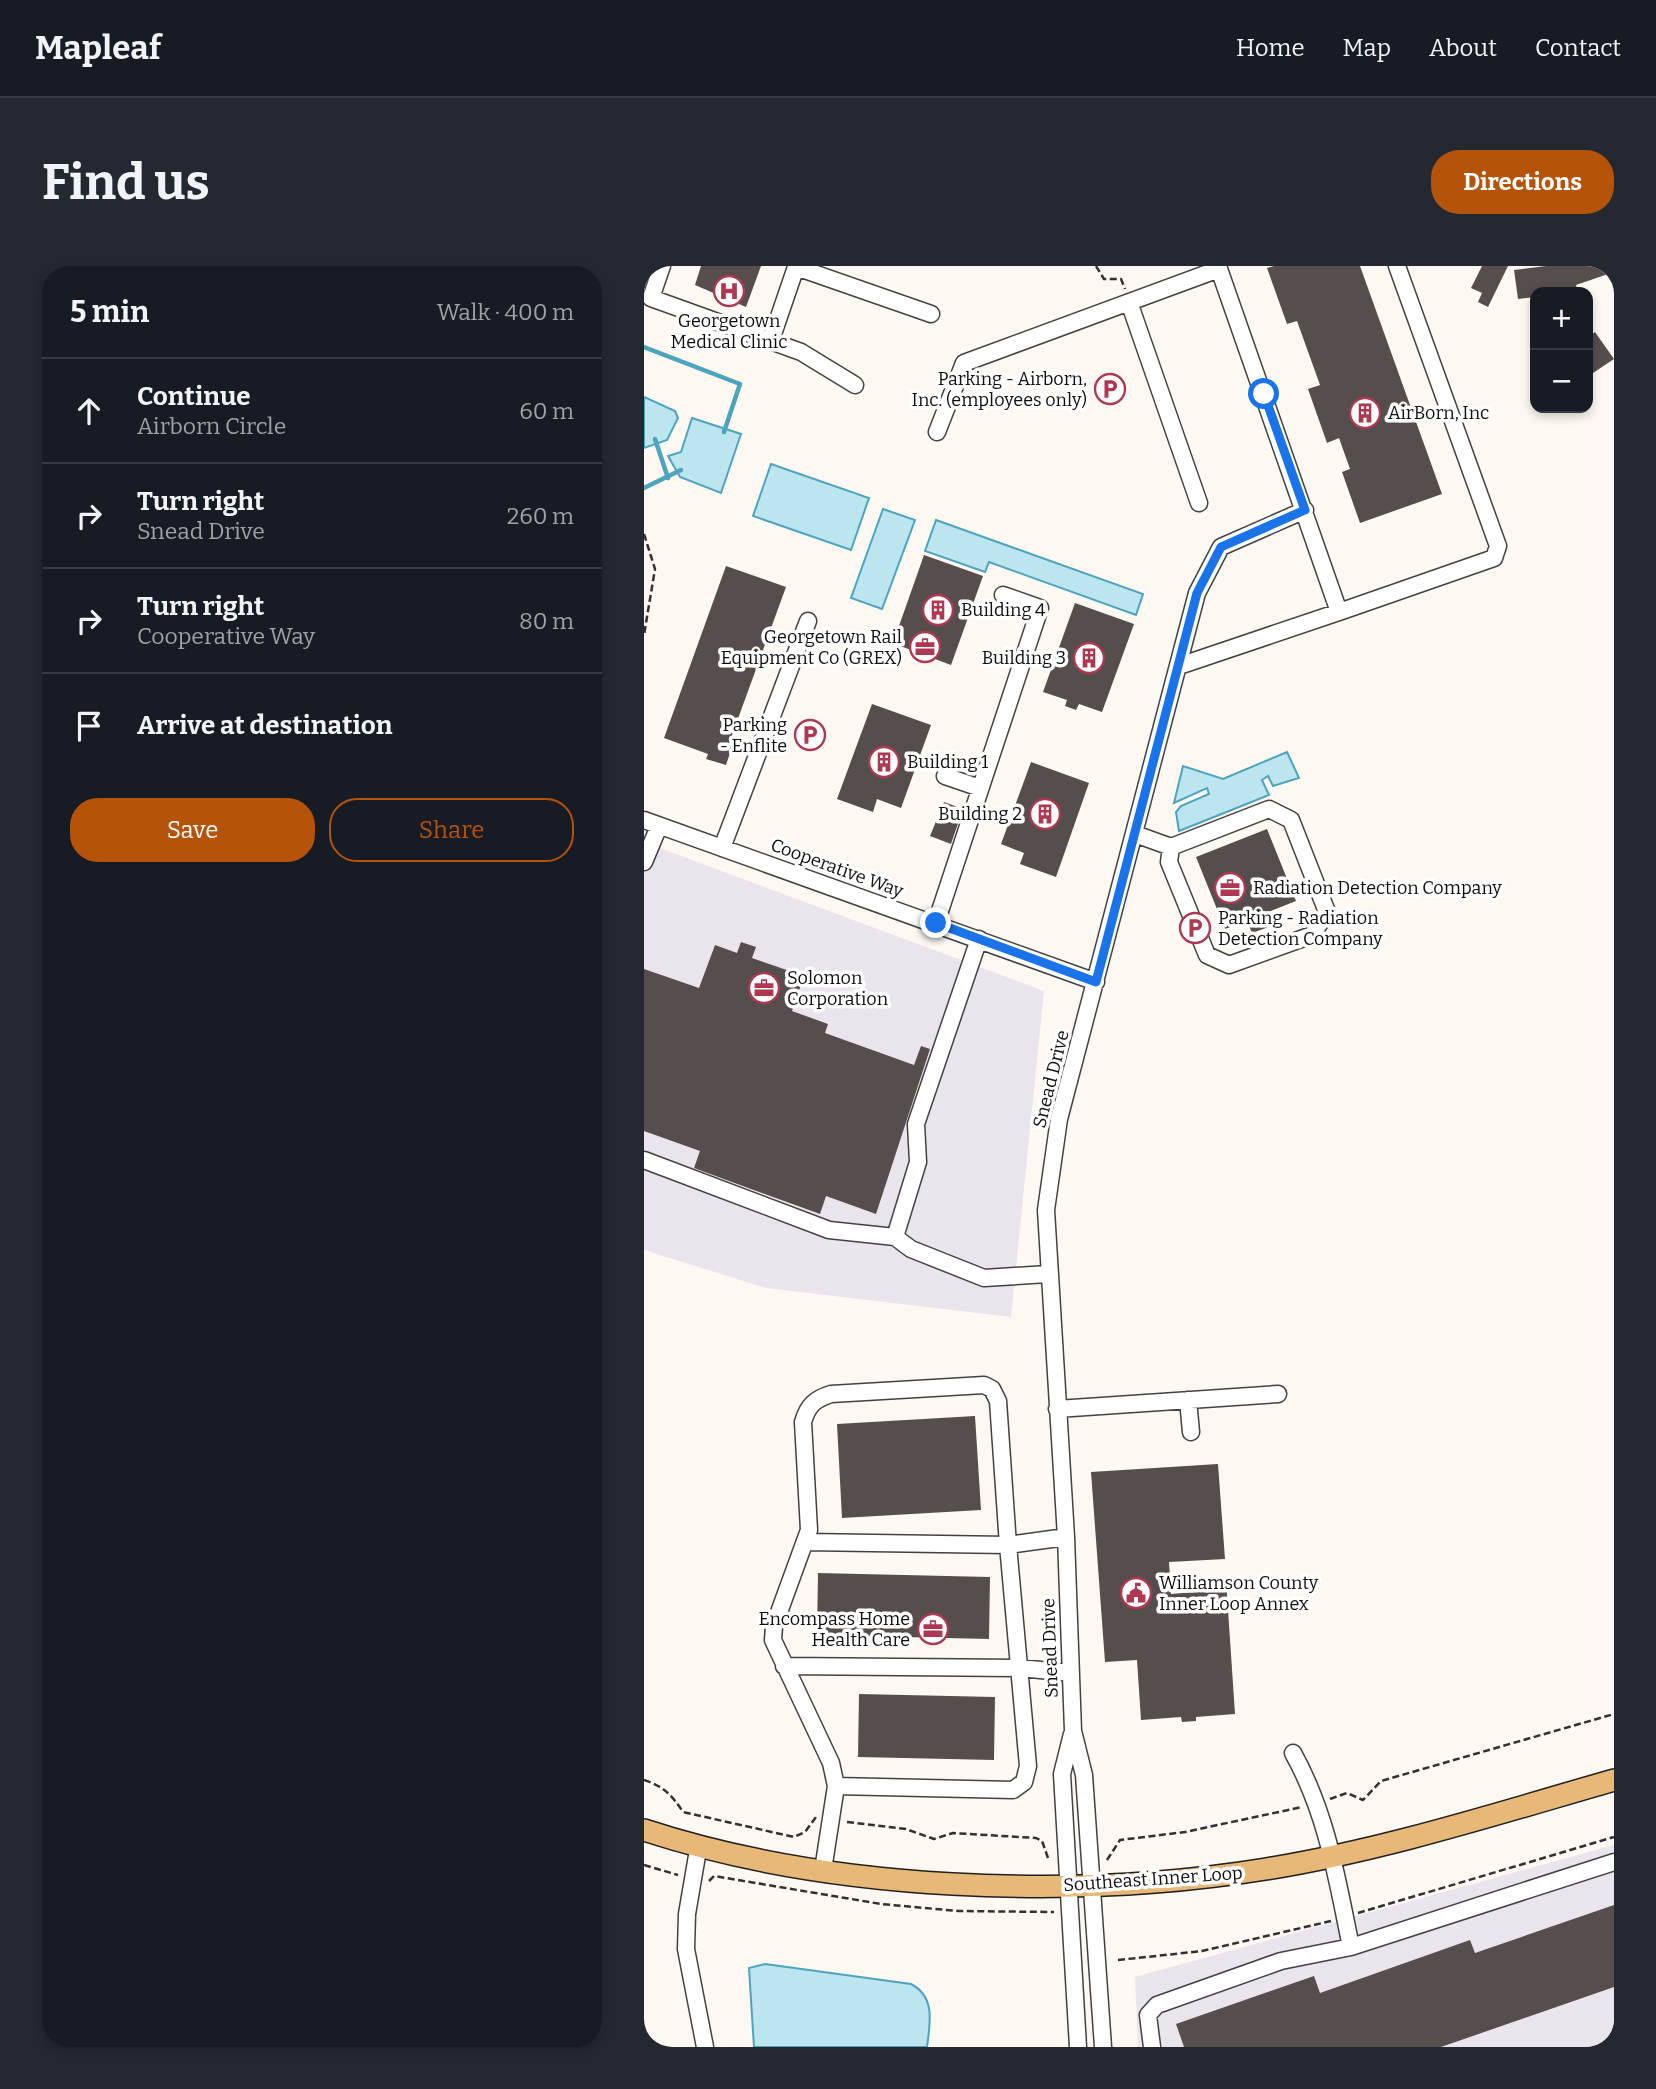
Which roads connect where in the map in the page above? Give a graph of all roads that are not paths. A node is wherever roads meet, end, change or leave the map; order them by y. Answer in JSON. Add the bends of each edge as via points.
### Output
{"nodes":[{"id":1,"x":662,"y":266,"type":"edge"},
{"id":2,"x":1397,"y":266,"type":"edge"},
{"id":3,"x":1219,"y":267,"type":"edge"},
{"id":4,"x":647,"y":297,"type":"edge"},
{"id":5,"x":1129,"y":302,"type":"junction"},
{"id":6,"x":931,"y":314,"type":"dead end"},
{"id":7,"x":771,"y":340,"type":"junction"},
{"id":8,"x":855,"y":385,"type":"dead end"},
{"id":9,"x":937,"y":432,"type":"dead end"},
{"id":10,"x":1199,"y":503,"type":"dead end"},
{"id":11,"x":1305,"y":510,"type":"junction"},
{"id":12,"x":1003,"y":595,"type":"dead end"},
{"id":13,"x":1339,"y":612,"type":"junction"},
{"id":14,"x":808,"y":621,"type":"dead end"},
{"id":15,"x":1179,"y":666,"type":"junction"},
{"id":16,"x":945,"y":776,"type":"dead end"},
{"id":17,"x":980,"y":788,"type":"junction"},
{"id":18,"x":652,"y":823,"type":"edge"},
{"id":19,"x":1135,"y":834,"type":"junction"},
{"id":20,"x":1171,"y":847,"type":"junction"},
{"id":21,"x":722,"y":848,"type":"junction"},
{"id":22,"x":644,"y":862,"type":"edge"},
{"id":23,"x":936,"y":923,"type":"junction"},
{"id":24,"x":979,"y":939,"type":"junction"},
{"id":25,"x":1096,"y":982,"type":"junction"},
{"id":26,"x":644,"y":1160,"type":"edge"},
{"id":27,"x":895,"y":1237,"type":"junction"},
{"id":28,"x":1048,"y":1274,"type":"junction"},
{"id":29,"x":1278,"y":1394,"type":"dead end"},
{"id":30,"x":1188,"y":1400,"type":"junction"},
{"id":31,"x":1057,"y":1409,"type":"junction"},
{"id":32,"x":1191,"y":1432,"type":"dead end"},
{"id":33,"x":1066,"y":1537,"type":"junction"},
{"id":34,"x":805,"y":1542,"type":"junction"},
{"id":35,"x":1008,"y":1545,"type":"junction"},
{"id":36,"x":784,"y":1666,"type":"junction"},
{"id":37,"x":1020,"y":1668,"type":"junction"},
{"id":38,"x":1071,"y":1672,"type":"junction"},
{"id":39,"x":1073,"y":1731,"type":"junction"},
{"id":40,"x":1293,"y":1753,"type":"dead end"},
{"id":41,"x":1614,"y":1780,"type":"edge"},
{"id":42,"x":836,"y":1786,"type":"junction"},
{"id":43,"x":644,"y":1830,"type":"edge"},
{"id":44,"x":699,"y":1844,"type":"junction"},
{"id":45,"x":1334,"y":1856,"type":"junction"},
{"id":46,"x":1614,"y":1863,"type":"edge"},
{"id":47,"x":823,"y":1870,"type":"junction"},
{"id":48,"x":1093,"y":1886,"type":"junction"},
{"id":49,"x":1067,"y":1887,"type":"junction"},
{"id":50,"x":1351,"y":1947,"type":"junction"},
{"id":51,"x":705,"y":2047,"type":"edge"},
{"id":52,"x":1078,"y":2047,"type":"edge"},
{"id":53,"x":1103,"y":2047,"type":"edge"},
{"id":54,"x":1152,"y":2047,"type":"edge"}],
"edges":[{"from":1,"to":4,"type":"street"},
{"from":2,"to":13,"type":"street","via":[[1498,546],[1494,558]]},
{"from":3,"to":5,"type":"street"},
{"from":3,"to":11,"type":"street"},
{"from":4,"to":7,"type":"street"},
{"from":5,"to":9,"type":"street","via":[[964,363]]},
{"from":5,"to":10,"type":"street"},
{"from":6,"to":7,"type":"street","via":[[796,267]]},
{"from":7,"to":8,"type":"street","via":[[801,352]]},
{"from":11,"to":13,"type":"street"},
{"from":11,"to":15,"type":"street","name":"Snead Drive","via":[[1221,547],[1197,593]]},
{"from":12,"to":17,"type":"street","via":[[1040,608]]},
{"from":13,"to":15,"type":"street"},
{"from":14,"to":21,"type":"street"},
{"from":15,"to":19,"type":"street","name":"Snead Drive"},
{"from":16,"to":17,"type":"street"},
{"from":17,"to":23,"type":"street"},
{"from":18,"to":21,"type":"street","name":"Cooperative Way"},
{"from":18,"to":22,"type":"street"},
{"from":19,"to":20,"type":"street"},
{"from":19,"to":25,"type":"street","name":"Snead Drive"},
{"from":20,"to":20,"type":"street","via":[[1168,862],[1207,955],[1229,965],[1312,935],[1327,912],[1291,820],[1269,809]]},
{"from":21,"to":23,"type":"street","name":"Cooperative Way"},
{"from":23,"to":24,"type":"street","name":"Cooperative Way"},
{"from":24,"to":25,"type":"street","name":"Cooperative Way"},
{"from":24,"to":27,"type":"street","via":[[916,1124],[918,1162]]},
{"from":25,"to":28,"type":"street","name":"Snead Drive","via":[[1059,1119],[1046,1210]]},
{"from":26,"to":27,"type":"street","via":[[830,1230]]},
{"from":27,"to":28,"type":"street","via":[[911,1249],[984,1278]]},
{"from":28,"to":31,"type":"street","name":"Snead Drive"},
{"from":29,"to":30,"type":"street"},
{"from":30,"to":31,"type":"street"},
{"from":30,"to":32,"type":"street"},
{"from":31,"to":33,"type":"street","name":"Snead Drive"},
{"from":33,"to":35,"type":"street"},
{"from":33,"to":38,"type":"street","name":"Snead Drive"},
{"from":34,"to":35,"type":"street"},
{"from":34,"to":35,"type":"street","via":[[809,1530],[803,1422],[816,1399],[831,1394],[984,1385],[998,1401]]},
{"from":34,"to":36,"type":"street","via":[[774,1626],[773,1640]]},
{"from":35,"to":37,"type":"street"},
{"from":36,"to":37,"type":"street"},
{"from":36,"to":42,"type":"street","via":[[831,1763]]},
{"from":37,"to":38,"type":"street"},
{"from":37,"to":42,"type":"street","via":[[1028,1766],[1024,1782],[1013,1790]]},
{"from":38,"to":39,"type":"street","name":"Snead Drive"},
{"from":39,"to":48,"type":"street","name":"Snead Drive","via":[[1084,1775]]},
{"from":39,"to":49,"type":"street","name":"Snead Drive","via":[[1062,1774]]},
{"from":40,"to":45,"type":"street","via":[[1317,1799]]},
{"from":41,"to":45,"type":"main road","name":"Southeast Inner Loop"},
{"from":42,"to":47,"type":"street"},
{"from":43,"to":44,"type":"main road","name":"Southeast Inner Loop"},
{"from":44,"to":47,"type":"main road","name":"Southeast Inner Loop"},
{"from":44,"to":51,"type":"street","via":[[685,1949]]},
{"from":45,"to":48,"type":"main road","name":"Southeast Inner Loop","via":[[1243,1872]]},
{"from":45,"to":50,"type":"street"},
{"from":46,"to":50,"type":"street"},
{"from":47,"to":49,"type":"main road","name":"Southeast Inner Loop","via":[[926,1882]]},
{"from":48,"to":49,"type":"main road","name":"Southeast Inner Loop"},
{"from":48,"to":53,"type":"street","name":"Snead Drive"},
{"from":49,"to":52,"type":"street","name":"Snead Drive"},
{"from":50,"to":54,"type":"street","via":[[1291,1958],[1157,2005],[1148,2015]]}]}
